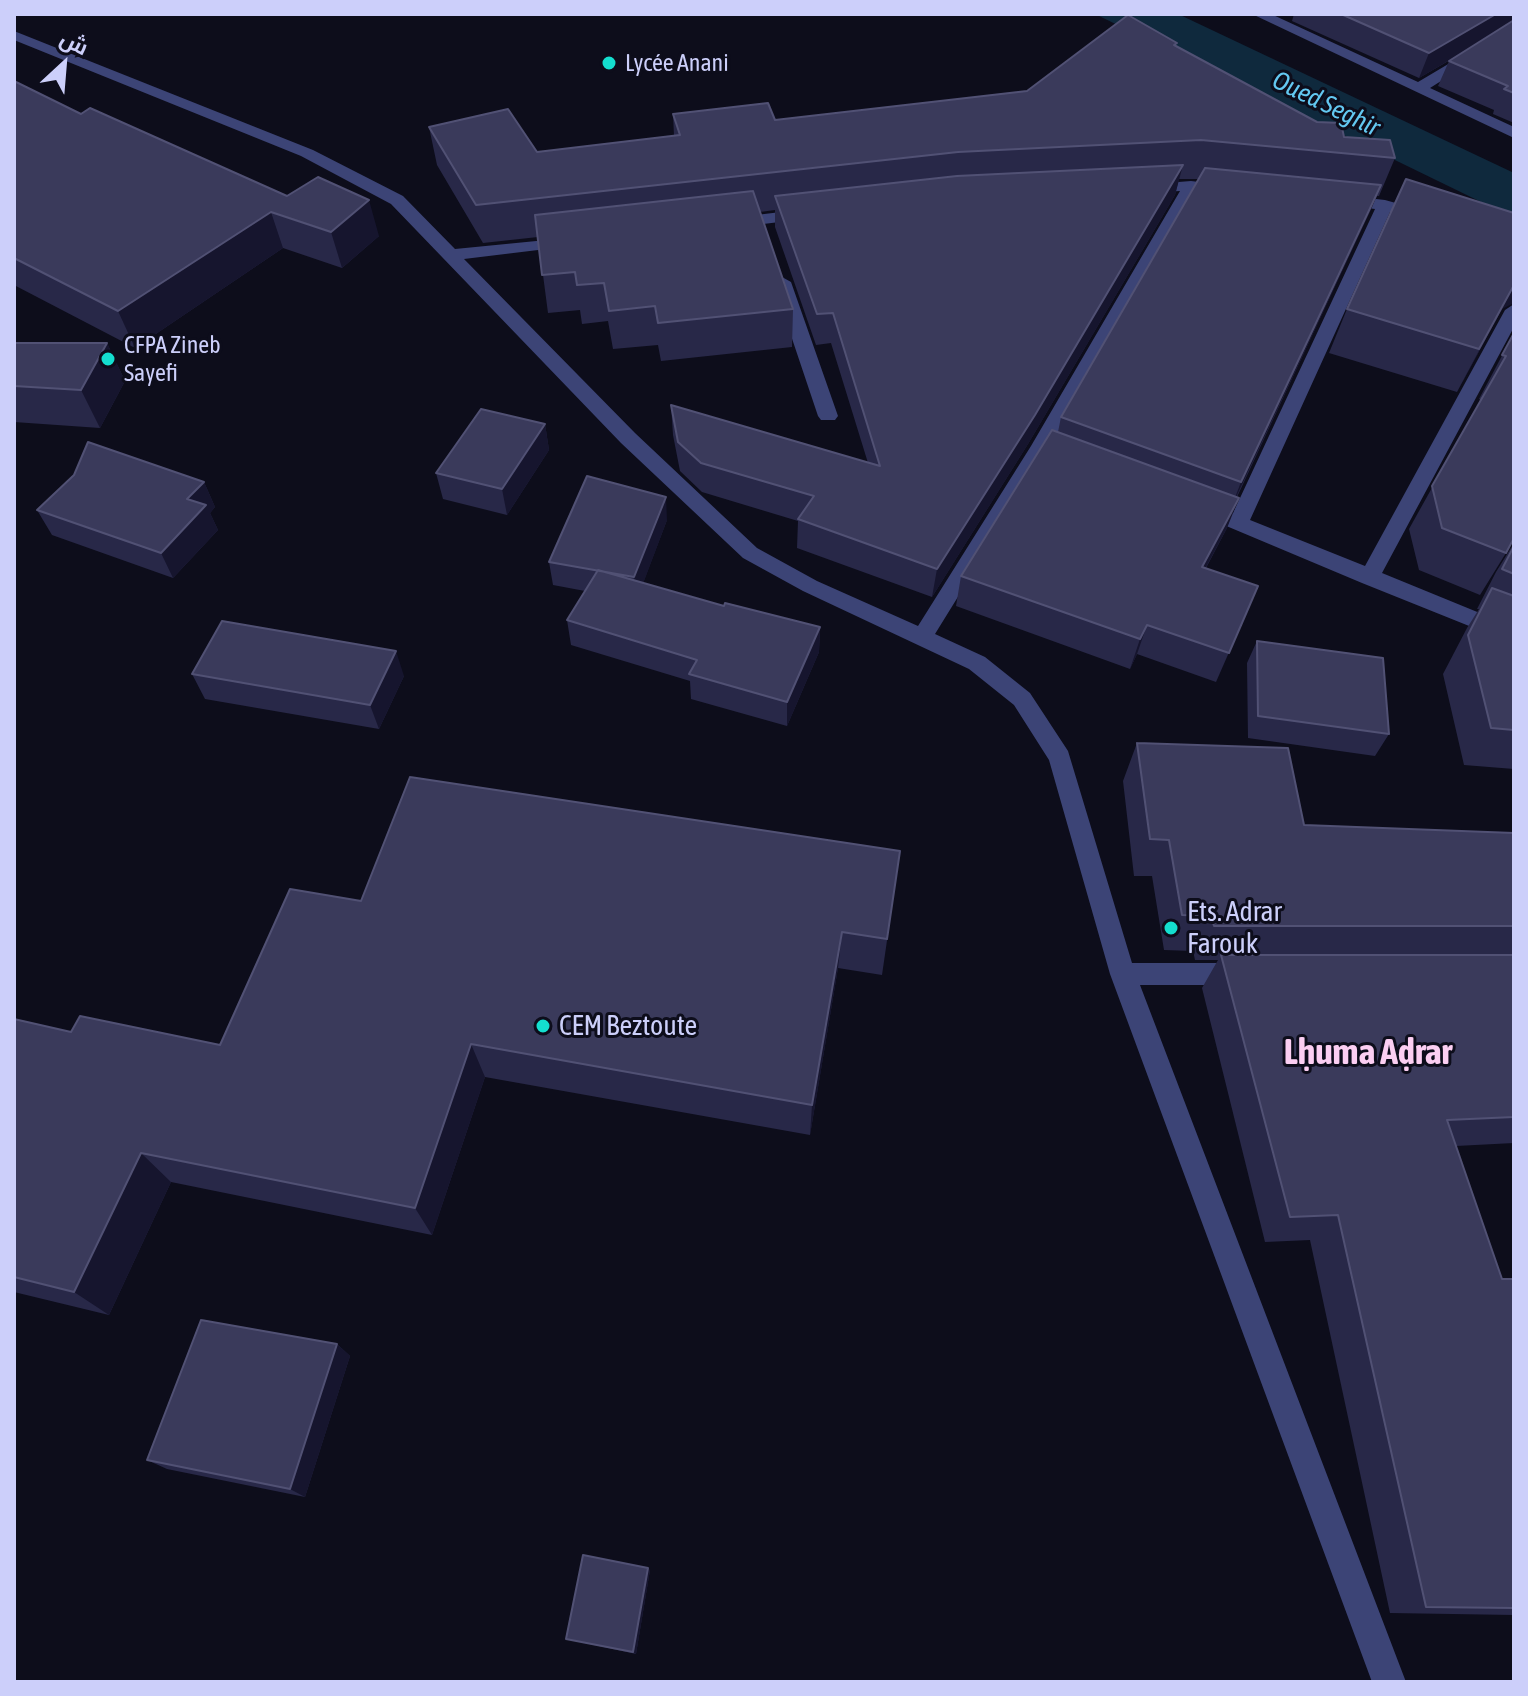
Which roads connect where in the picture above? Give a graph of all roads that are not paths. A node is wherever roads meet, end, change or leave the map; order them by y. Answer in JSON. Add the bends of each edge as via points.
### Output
{"nodes":[{"id":1,"x":1259,"y":14,"type":"edge"},
{"id":2,"x":1514,"y":29,"type":"edge"},
{"id":3,"x":14,"y":35,"type":"edge"},
{"id":4,"x":1418,"y":89,"type":"junction"},
{"id":5,"x":1514,"y":133,"type":"edge"},
{"id":6,"x":1191,"y":186,"type":"junction"},
{"id":7,"x":1127,"y":189,"type":"edge"},
{"id":8,"x":1235,"y":190,"type":"edge"},
{"id":9,"x":1325,"y":199,"type":"edge"},
{"id":10,"x":1385,"y":205,"type":"junction"},
{"id":11,"x":820,"y":213,"type":"edge"},
{"id":12,"x":1437,"y":220,"type":"edge"},
{"id":13,"x":714,"y":225,"type":"edge"},
{"id":14,"x":590,"y":239,"type":"edge"},
{"id":15,"x":450,"y":255,"type":"junction"},
{"id":16,"x":775,"y":261,"type":"edge"},
{"id":17,"x":1514,"y":310,"type":"edge"},
{"id":18,"x":828,"y":416,"type":"dead end"},
{"id":19,"x":1182,"y":501,"type":"edge"},
{"id":20,"x":1239,"y":522,"type":"junction"},
{"id":21,"x":1369,"y":578,"type":"junction"},
{"id":22,"x":923,"y":636,"type":"junction"},
{"id":23,"x":1514,"y":636,"type":"edge"},
{"id":24,"x":1123,"y":974,"type":"junction"},
{"id":25,"x":1264,"y":974,"type":"edge"},
{"id":26,"x":1389,"y":1682,"type":"edge"}],
"edges":[{"from":1,"to":4,"type":"street"},
{"from":2,"to":4,"type":"street"},
{"from":3,"to":15,"type":"street","via":[[307,153],[397,200]]},
{"from":4,"to":5,"type":"street"},
{"from":6,"to":7,"type":"street"},
{"from":6,"to":8,"type":"street"},
{"from":6,"to":22,"type":"street","via":[[1047,450]]},
{"from":9,"to":10,"type":"street"},
{"from":10,"to":12,"type":"street"},
{"from":10,"to":20,"type":"street"},
{"from":11,"to":13,"type":"street","via":[[763,226]]},
{"from":14,"to":15,"type":"street"},
{"from":15,"to":22,"type":"street","via":[[628,438],[750,553]]},
{"from":16,"to":18,"type":"street"},
{"from":17,"to":21,"type":"street"},
{"from":19,"to":20,"type":"street"},
{"from":20,"to":21,"type":"street"},
{"from":21,"to":23,"type":"street"},
{"from":22,"to":24,"type":"street","via":[[977,663],[1022,699],[1060,758]]},
{"from":24,"to":25,"type":"street"},
{"from":24,"to":26,"type":"street"}]}
